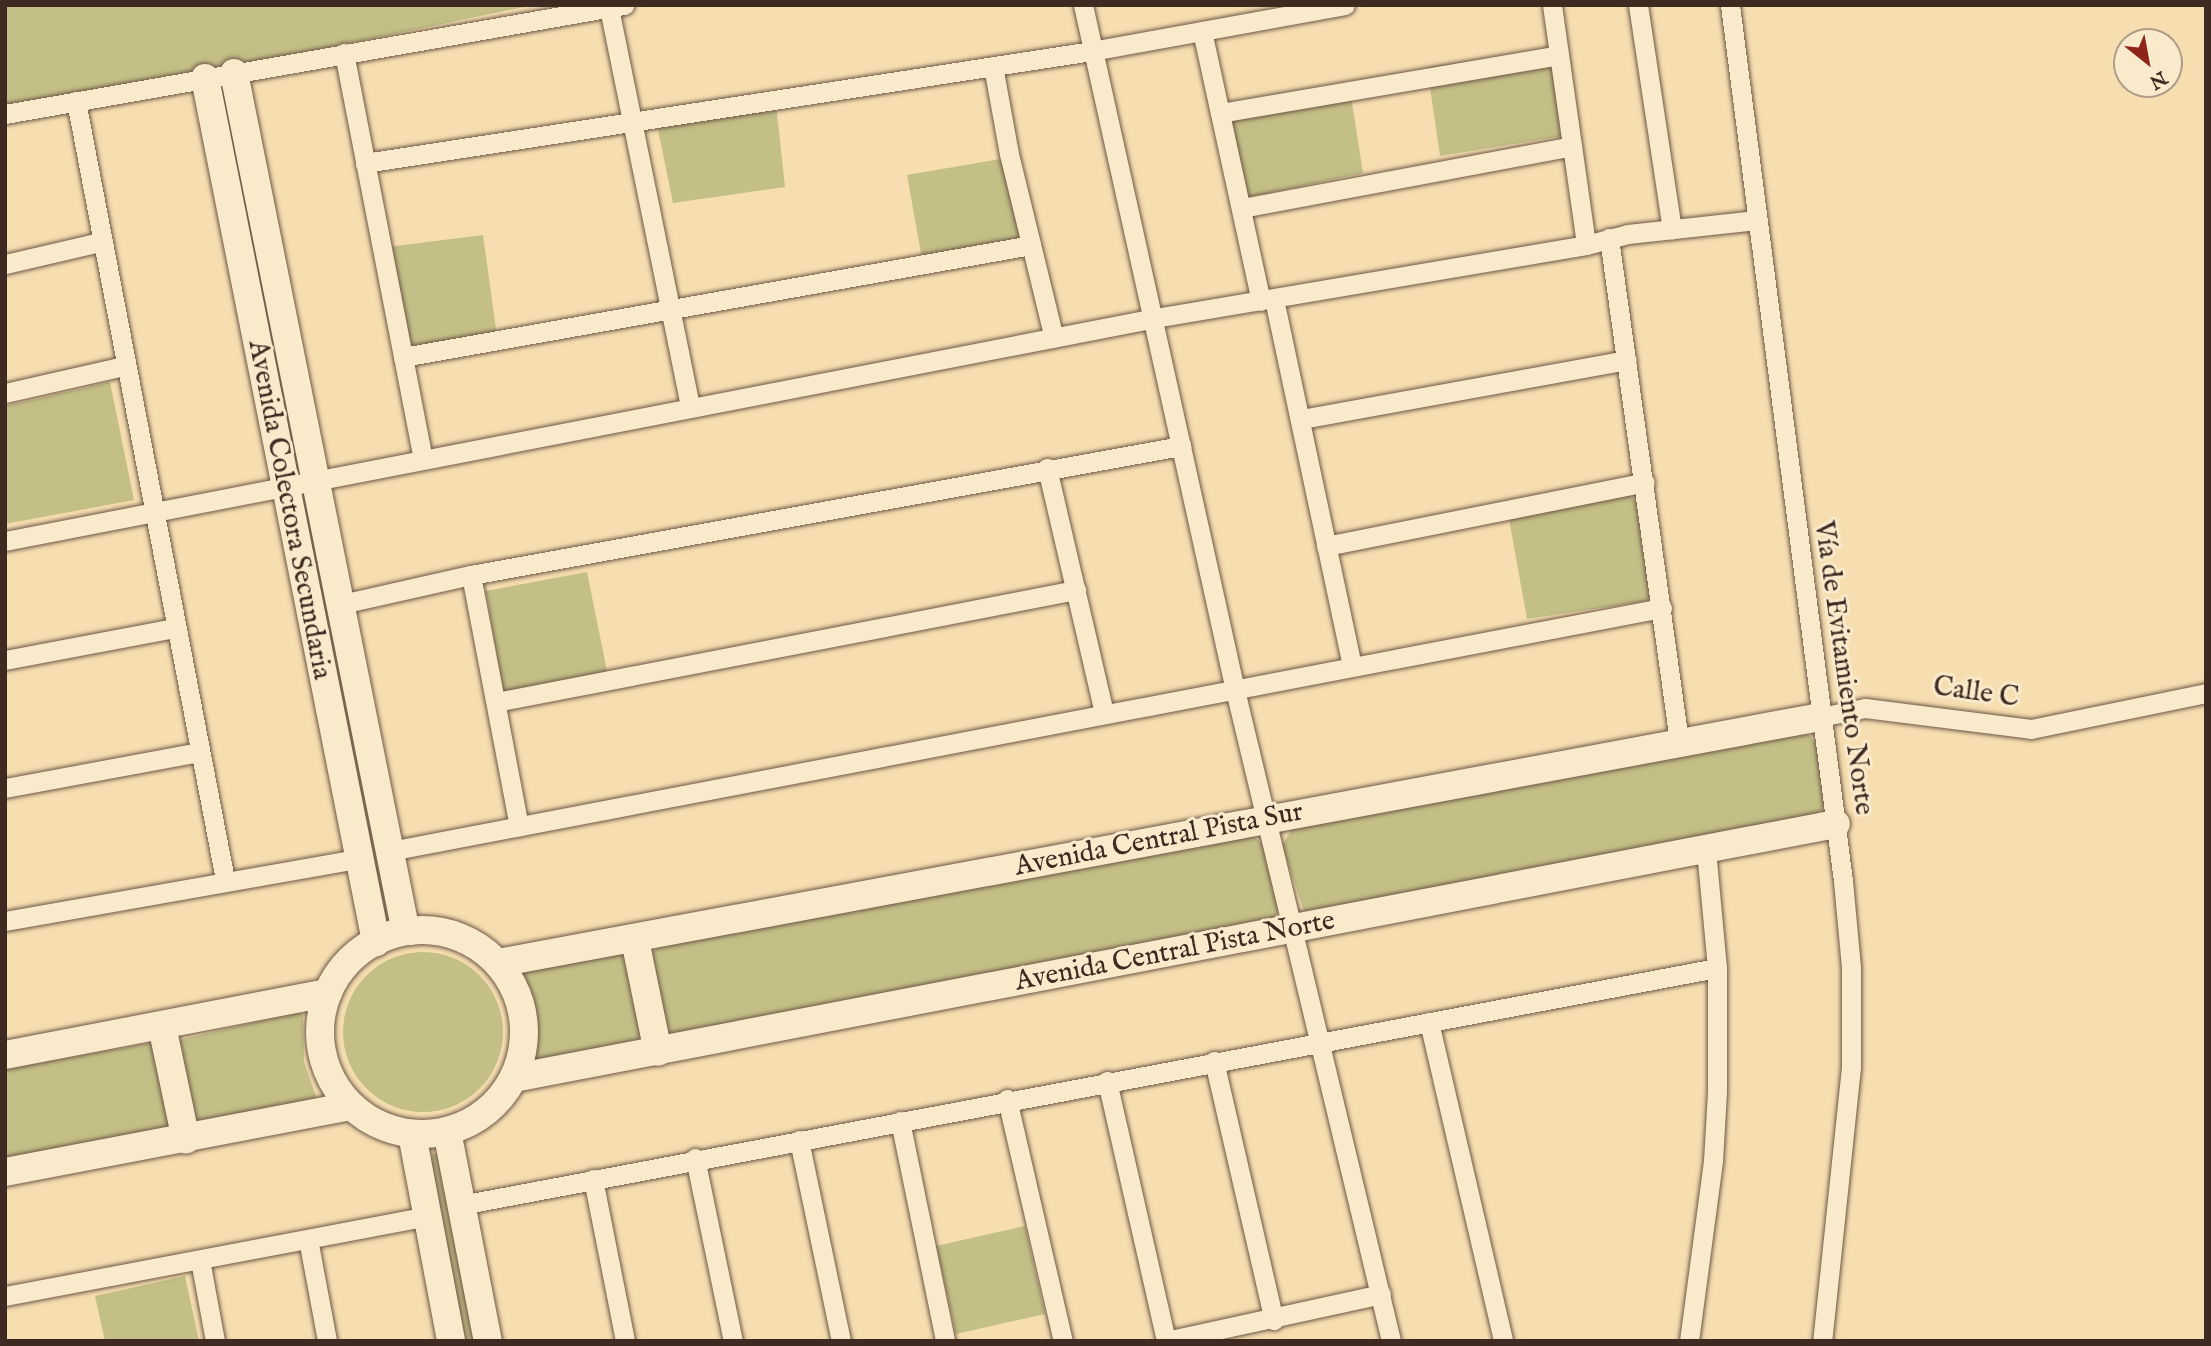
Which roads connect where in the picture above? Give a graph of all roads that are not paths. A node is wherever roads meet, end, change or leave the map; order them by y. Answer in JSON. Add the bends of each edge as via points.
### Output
{"nodes":[{"id":1,"x":1083,"y":5,"type":"edge"},
{"id":2,"x":1345,"y":5,"type":"edge"},
{"id":3,"x":1552,"y":5,"type":"edge"},
{"id":4,"x":1638,"y":5,"type":"edge"},
{"id":5,"x":1730,"y":5,"type":"edge"},
{"id":6,"x":617,"y":6,"type":"edge"},
{"id":7,"x":1202,"y":31,"type":"junction"},
{"id":8,"x":1092,"y":51,"type":"junction"},
{"id":9,"x":344,"y":53,"type":"junction"},
{"id":10,"x":1559,"y":55,"type":"junction"},
{"id":11,"x":993,"y":66,"type":"junction"},
{"id":12,"x":234,"y":73,"type":"junction"},
{"id":13,"x":205,"y":78,"type":"junction"},
{"id":14,"x":76,"y":101,"type":"junction"},
{"id":15,"x":1220,"y":113,"type":"junction"},
{"id":16,"x":5,"y":114,"type":"edge"},
{"id":17,"x":629,"y":118,"type":"junction"},
{"id":18,"x":1572,"y":146,"type":"junction"},
{"id":19,"x":365,"y":163,"type":"junction"},
{"id":20,"x":1242,"y":208,"type":"junction"},
{"id":21,"x":1756,"y":220,"type":"junction"},
{"id":22,"x":1672,"y":229,"type":"junction"},
{"id":23,"x":1609,"y":238,"type":"junction"},
{"id":24,"x":100,"y":242,"type":"junction"},
{"id":25,"x":1031,"y":245,"type":"junction"},
{"id":26,"x":1586,"y":246,"type":"junction"},
{"id":27,"x":5,"y":264,"type":"edge"},
{"id":28,"x":1267,"y":300,"type":"junction"},
{"id":29,"x":669,"y":310,"type":"junction"},
{"id":30,"x":1155,"y":318,"type":"junction"},
{"id":31,"x":1054,"y":338,"type":"junction"},
{"id":32,"x":403,"y":358,"type":"junction"},
{"id":33,"x":1628,"y":360,"type":"junction"},
{"id":34,"x":124,"y":366,"type":"junction"},
{"id":35,"x":5,"y":393,"type":"edge"},
{"id":36,"x":690,"y":405,"type":"junction"},
{"id":37,"x":1302,"y":419,"type":"junction"},
{"id":38,"x":1181,"y":446,"type":"junction"},
{"id":39,"x":423,"y":458,"type":"junction"},
{"id":40,"x":1047,"y":468,"type":"junction"},
{"id":41,"x":1644,"y":482,"type":"junction"},
{"id":42,"x":318,"y":483,"type":"junction"},
{"id":43,"x":285,"y":489,"type":"junction"},
{"id":44,"x":153,"y":513,"type":"junction"},
{"id":45,"x":5,"y":541,"type":"edge"},
{"id":46,"x":1326,"y":546,"type":"junction"},
{"id":47,"x":471,"y":575,"type":"junction"},
{"id":48,"x":1076,"y":590,"type":"junction"},
{"id":49,"x":342,"y":604,"type":"junction"},
{"id":50,"x":1662,"y":608,"type":"junction"},
{"id":51,"x":175,"y":628,"type":"junction"},
{"id":52,"x":5,"y":660,"type":"edge"},
{"id":53,"x":1352,"y":665,"type":"junction"},
{"id":54,"x":1236,"y":690,"type":"junction"},
{"id":55,"x":2206,"y":693,"type":"edge"},
{"id":56,"x":496,"y":702,"type":"junction"},
{"id":57,"x":1104,"y":712,"type":"junction"},
{"id":58,"x":1820,"y":717,"type":"junction"},
{"id":59,"x":1679,"y":741,"type":"junction"},
{"id":60,"x":200,"y":752,"type":"junction"},
{"id":61,"x":5,"y":788,"type":"edge"},
{"id":62,"x":1266,"y":819,"type":"junction"},
{"id":63,"x":1836,"y":824,"type":"junction"},
{"id":64,"x":519,"y":826,"type":"junction"},
{"id":65,"x":1706,"y":849,"type":"junction"},
{"id":66,"x":390,"y":851,"type":"junction"},
{"id":67,"x":357,"y":859,"type":"junction"},
{"id":68,"x":225,"y":880,"type":"junction"},
{"id":69,"x":5,"y":921,"type":"edge"},
{"id":70,"x":1294,"y":929,"type":"junction"},
{"id":71,"x":410,"y":931,"type":"junction"},
{"id":72,"x":635,"y":940,"type":"junction"},
{"id":73,"x":376,"y":942,"type":"junction"},
{"id":74,"x":498,"y":963,"type":"junction"},
{"id":75,"x":1717,"y":968,"type":"junction"},
{"id":76,"x":328,"y":993,"type":"junction"},
{"id":77,"x":1429,"y":1022,"type":"junction"},
{"id":78,"x":162,"y":1026,"type":"junction"},
{"id":79,"x":1322,"y":1043,"type":"junction"},
{"id":80,"x":658,"y":1052,"type":"junction"},
{"id":81,"x":5,"y":1055,"type":"edge"},
{"id":82,"x":1214,"y":1061,"type":"junction"},
{"id":83,"x":514,"y":1078,"type":"junction"},
{"id":84,"x":1107,"y":1081,"type":"junction"},
{"id":85,"x":1007,"y":1099,"type":"junction"},
{"id":86,"x":351,"y":1106,"type":"junction"},
{"id":87,"x":900,"y":1121,"type":"junction"},
{"id":88,"x":447,"y":1130,"type":"junction"},
{"id":89,"x":412,"y":1134,"type":"junction"},
{"id":90,"x":186,"y":1140,"type":"junction"},
{"id":91,"x":799,"y":1140,"type":"junction"},
{"id":92,"x":695,"y":1158,"type":"junction"},
{"id":93,"x":5,"y":1172,"type":"edge"},
{"id":94,"x":593,"y":1179,"type":"junction"},
{"id":95,"x":461,"y":1205,"type":"junction"},
{"id":96,"x":427,"y":1216,"type":"junction"},
{"id":97,"x":308,"y":1239,"type":"junction"},
{"id":98,"x":200,"y":1260,"type":"junction"},
{"id":99,"x":1381,"y":1294,"type":"junction"},
{"id":100,"x":5,"y":1296,"type":"edge"},
{"id":101,"x":1274,"y":1320,"type":"junction"},
{"id":102,"x":215,"y":1341,"type":"edge"},
{"id":103,"x":327,"y":1341,"type":"edge"},
{"id":104,"x":451,"y":1341,"type":"edge"},
{"id":105,"x":488,"y":1341,"type":"edge"},
{"id":106,"x":625,"y":1341,"type":"edge"},
{"id":107,"x":733,"y":1341,"type":"edge"},
{"id":108,"x":841,"y":1341,"type":"edge"},
{"id":109,"x":945,"y":1341,"type":"edge"},
{"id":110,"x":1063,"y":1341,"type":"edge"},
{"id":111,"x":1391,"y":1341,"type":"edge"},
{"id":112,"x":1503,"y":1341,"type":"edge"},
{"id":113,"x":1689,"y":1341,"type":"edge"},
{"id":114,"x":1822,"y":1341,"type":"edge"}],
"edges":[{"from":1,"to":8,"type":"street"},
{"from":2,"to":7,"type":"street"},
{"from":3,"to":10,"type":"street"},
{"from":4,"to":22,"type":"street"},
{"from":5,"to":21,"type":"street","name":"Vía de Evitamiento Norte"},
{"from":6,"to":9,"type":"street"},
{"from":6,"to":17,"type":"street"},
{"from":7,"to":8,"type":"street"},
{"from":7,"to":15,"type":"street"},
{"from":8,"to":11,"type":"street"},
{"from":8,"to":30,"type":"street"},
{"from":9,"to":12,"type":"street"},
{"from":9,"to":19,"type":"street"},
{"from":10,"to":15,"type":"street"},
{"from":10,"to":18,"type":"street"},
{"from":11,"to":17,"type":"street"},
{"from":11,"to":25,"type":"street"},
{"from":12,"to":13,"type":"street"},
{"from":12,"to":42,"type":"street","name":"Avenida Colectora Secundaria"},
{"from":13,"to":14,"type":"street"},
{"from":13,"to":43,"type":"street","name":"Avenida Colectora Secundaria"},
{"from":14,"to":16,"type":"street"},
{"from":14,"to":24,"type":"street"},
{"from":15,"to":20,"type":"street"},
{"from":17,"to":19,"type":"street"},
{"from":17,"to":29,"type":"street"},
{"from":18,"to":20,"type":"street"},
{"from":18,"to":26,"type":"street"},
{"from":19,"to":32,"type":"street"},
{"from":20,"to":28,"type":"street"},
{"from":21,"to":22,"type":"street"},
{"from":21,"to":58,"type":"street","name":"Vía de Evitamiento Norte"},
{"from":22,"to":23,"type":"street"},
{"from":23,"to":26,"type":"street"},
{"from":23,"to":33,"type":"street"},
{"from":24,"to":27,"type":"street"},
{"from":24,"to":34,"type":"street"},
{"from":25,"to":29,"type":"street"},
{"from":25,"to":31,"type":"street"},
{"from":26,"to":28,"type":"street"},
{"from":28,"to":30,"type":"street"},
{"from":28,"to":37,"type":"street"},
{"from":29,"to":32,"type":"street"},
{"from":29,"to":36,"type":"street"},
{"from":30,"to":31,"type":"street"},
{"from":30,"to":38,"type":"street"},
{"from":31,"to":36,"type":"street"},
{"from":32,"to":39,"type":"street"},
{"from":33,"to":37,"type":"street"},
{"from":33,"to":41,"type":"street"},
{"from":34,"to":35,"type":"street"},
{"from":34,"to":44,"type":"street"},
{"from":36,"to":39,"type":"street"},
{"from":37,"to":46,"type":"street"},
{"from":38,"to":40,"type":"street"},
{"from":38,"to":54,"type":"street"},
{"from":39,"to":42,"type":"street"},
{"from":40,"to":47,"type":"street"},
{"from":40,"to":48,"type":"street"},
{"from":41,"to":46,"type":"street"},
{"from":41,"to":50,"type":"street"},
{"from":42,"to":43,"type":"street"},
{"from":42,"to":49,"type":"street","name":"Avenida Colectora Secundaria"},
{"from":43,"to":44,"type":"street"},
{"from":43,"to":67,"type":"street","name":"Avenida Colectora Secundaria"},
{"from":44,"to":45,"type":"street"},
{"from":44,"to":51,"type":"street"},
{"from":46,"to":53,"type":"street"},
{"from":47,"to":49,"type":"street"},
{"from":47,"to":56,"type":"street"},
{"from":48,"to":56,"type":"street"},
{"from":48,"to":57,"type":"street"},
{"from":49,"to":66,"type":"street","name":"Avenida Colectora Secundaria"},
{"from":50,"to":53,"type":"street"},
{"from":50,"to":59,"type":"street"},
{"from":51,"to":52,"type":"street"},
{"from":51,"to":60,"type":"street"},
{"from":53,"to":54,"type":"street"},
{"from":54,"to":57,"type":"street"},
{"from":54,"to":62,"type":"street"},
{"from":55,"to":58,"type":"street","name":"Calle C","via":[[2031,729],[1865,708]]},
{"from":56,"to":64,"type":"street"},
{"from":57,"to":64,"type":"street"},
{"from":58,"to":59,"type":"street","name":"Avenida Central Pista Sur"},
{"from":58,"to":63,"type":"street","name":"Vía de Evitamiento Norte"},
{"from":59,"to":62,"type":"street","name":"Avenida Central Pista Sur"},
{"from":60,"to":61,"type":"street"},
{"from":60,"to":68,"type":"street"},
{"from":62,"to":70,"type":"street"},
{"from":62,"to":72,"type":"street","name":"Avenida Central Pista Sur"},
{"from":63,"to":65,"type":"street","name":"Avenida Central Pista Norte"},
{"from":63,"to":114,"type":"street","name":"Vía de Evitamiento Norte","via":[[1851,968],[1851,1067]]},
{"from":64,"to":66,"type":"street"},
{"from":65,"to":70,"type":"street","name":"Avenida Central Pista Norte"},
{"from":65,"to":75,"type":"street"},
{"from":66,"to":71,"type":"street","name":"Avenida Colectora Secundaria","via":[[404,922]]},
{"from":67,"to":68,"type":"street"},
{"from":67,"to":73,"type":"street","name":"Avenida Colectora Secundaria"},
{"from":68,"to":69,"type":"street"},
{"from":70,"to":79,"type":"street"},
{"from":70,"to":80,"type":"street","name":"Avenida Central Pista Norte"},
{"from":71,"to":73,"type":"street"},
{"from":71,"to":74,"type":"street","via":[[458,937]]},
{"from":72,"to":74,"type":"street","name":"Avenida Central Pista Sur"},
{"from":72,"to":80,"type":"street"},
{"from":73,"to":76,"type":"street","via":[[340,972]]},
{"from":74,"to":83,"type":"street","via":[[521,1006],[522,1055]]},
{"from":75,"to":77,"type":"street"},
{"from":75,"to":113,"type":"street","via":[[1713,1161]]},
{"from":76,"to":78,"type":"street"},
{"from":76,"to":86,"type":"street","via":[[321,1022],[322,1053],[332,1082]]},
{"from":77,"to":79,"type":"street"},
{"from":77,"to":112,"type":"street"},
{"from":78,"to":81,"type":"street"},
{"from":78,"to":90,"type":"street"},
{"from":79,"to":82,"type":"street"},
{"from":79,"to":99,"type":"street"},
{"from":80,"to":83,"type":"street","name":"Avenida Central Pista Norte"},
{"from":82,"to":84,"type":"street"},
{"from":82,"to":101,"type":"street"},
{"from":83,"to":88,"type":"street","via":[[481,1115]]},
{"from":84,"to":85,"type":"street"},
{"from":84,"to":101,"type":"street","via":[[1166,1341]]},
{"from":85,"to":87,"type":"street"},
{"from":85,"to":110,"type":"street"},
{"from":86,"to":89,"type":"street","via":[[379,1125]]},
{"from":86,"to":90,"type":"street"},
{"from":87,"to":91,"type":"street"},
{"from":87,"to":109,"type":"street"},
{"from":88,"to":89,"type":"street"},
{"from":88,"to":95,"type":"street"},
{"from":89,"to":96,"type":"street"},
{"from":90,"to":93,"type":"street"},
{"from":91,"to":92,"type":"street"},
{"from":91,"to":108,"type":"street"},
{"from":92,"to":94,"type":"street"},
{"from":92,"to":107,"type":"street"},
{"from":94,"to":95,"type":"street"},
{"from":94,"to":106,"type":"street"},
{"from":95,"to":105,"type":"street"},
{"from":96,"to":97,"type":"street"},
{"from":96,"to":104,"type":"street"},
{"from":97,"to":98,"type":"street"},
{"from":97,"to":103,"type":"street"},
{"from":98,"to":100,"type":"street"},
{"from":98,"to":102,"type":"street"},
{"from":99,"to":101,"type":"street"},
{"from":99,"to":111,"type":"street"}]}
